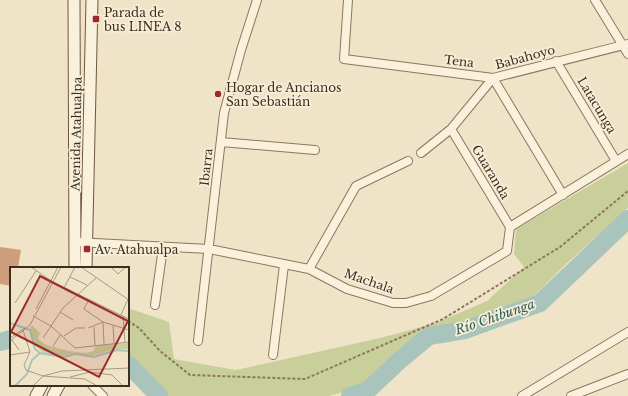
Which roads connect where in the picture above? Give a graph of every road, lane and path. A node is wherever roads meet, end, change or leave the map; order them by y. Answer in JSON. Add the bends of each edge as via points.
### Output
{"nodes":[{"id":1,"x":74,"y":0,"type":"edge"},
{"id":2,"x":92,"y":0,"type":"edge"},
{"id":3,"x":257,"y":0,"type":"edge"},
{"id":4,"x":348,"y":0,"type":"edge"},
{"id":5,"x":595,"y":0,"type":"edge"},
{"id":6,"x":625,"y":44,"type":"edge"},
{"id":7,"x":628,"y":54,"type":"edge"},
{"id":8,"x":556,"y":61,"type":"junction"},
{"id":9,"x":493,"y":78,"type":"junction"},
{"id":10,"x":451,"y":129,"type":"junction"},
{"id":11,"x":221,"y":142,"type":"junction"},
{"id":12,"x":315,"y":150,"type":"dead end"},
{"id":13,"x":420,"y":153,"type":"dead end"},
{"id":14,"x":628,"y":154,"type":"edge"},
{"id":15,"x":408,"y":161,"type":"dead end"},
{"id":16,"x":616,"y":161,"type":"junction"},
{"id":17,"x":628,"y":191,"type":"edge"},
{"id":18,"x":563,"y":196,"type":"junction"},
{"id":19,"x":510,"y":227,"type":"junction"},
{"id":20,"x":82,"y":242,"type":"junction"},
{"id":21,"x":163,"y":247,"type":"junction"},
{"id":22,"x":209,"y":249,"type":"junction"},
{"id":23,"x":284,"y":265,"type":"junction"},
{"id":24,"x":75,"y":267,"type":"edge"},
{"id":25,"x":86,"y":267,"type":"edge"},
{"id":26,"x":309,"y":269,"type":"junction"},
{"id":27,"x":156,"y":305,"type":"dead end"},
{"id":28,"x":129,"y":322,"type":"edge"},
{"id":29,"x":628,"y":332,"type":"edge"},
{"id":30,"x":198,"y":341,"type":"dead end"},
{"id":31,"x":273,"y":355,"type":"dead end"},
{"id":32,"x":628,"y":374,"type":"edge"},
{"id":33,"x":41,"y":386,"type":"edge"},
{"id":34,"x":58,"y":386,"type":"edge"},
{"id":35,"x":93,"y":386,"type":"edge"},
{"id":36,"x":36,"y":396,"type":"edge"},
{"id":37,"x":53,"y":396,"type":"edge"},
{"id":38,"x":103,"y":396,"type":"edge"},
{"id":39,"x":522,"y":396,"type":"edge"},
{"id":40,"x":571,"y":396,"type":"edge"}],
"edges":[{"from":1,"to":20,"type":"main road","name":"Avenida Atahualpa","via":[[74,196]]},
{"from":2,"to":20,"type":"main road","name":"Avenida Atahualpa","via":[[87,183]]},
{"from":3,"to":11,"type":"street","name":"Ibarra","via":[[224,113]]},
{"from":4,"to":9,"type":"street","name":"Tena","via":[[344,59]]},
{"from":5,"to":6,"type":"street"},
{"from":6,"to":7,"type":"street"},
{"from":6,"to":8,"type":"street","name":"Babahoyo"},
{"from":8,"to":9,"type":"street","name":"Babahoyo"},
{"from":8,"to":16,"type":"street","name":"Latacunga"},
{"from":9,"to":10,"type":"street","name":"Babahoyo"},
{"from":9,"to":18,"type":"street"},
{"from":10,"to":13,"type":"street","name":"Babahoyo"},
{"from":10,"to":19,"type":"street","name":"Guaranda"},
{"from":11,"to":12,"type":"street"},
{"from":11,"to":22,"type":"street","name":"Ibarra"},
{"from":14,"to":16,"type":"street"},
{"from":15,"to":26,"type":"street","via":[[356,186]]},
{"from":16,"to":18,"type":"street"},
{"from":17,"to":28,"type":"path","via":[[560,247],[443,319],[305,379],[190,375]]},
{"from":18,"to":19,"type":"street"},
{"from":19,"to":26,"type":"street","name":"Machala","via":[[507,251],[431,296],[406,303],[393,303],[347,289]]},
{"from":20,"to":21,"type":"street","name":"Machala"},
{"from":20,"to":24,"type":"main road","name":"Avenida Atahualpa"},
{"from":20,"to":25,"type":"main road","name":"Avenida Atahualpa"},
{"from":21,"to":22,"type":"street","name":"Machala"},
{"from":21,"to":27,"type":"street"},
{"from":22,"to":23,"type":"street","name":"Machala"},
{"from":22,"to":30,"type":"street","name":"Ibarra"},
{"from":23,"to":26,"type":"street","name":"Machala"},
{"from":23,"to":31,"type":"street"},
{"from":29,"to":39,"type":"street"},
{"from":32,"to":40,"type":"street"},
{"from":33,"to":36,"type":"main road"},
{"from":34,"to":37,"type":"main road"},
{"from":35,"to":38,"type":"street"}]}
